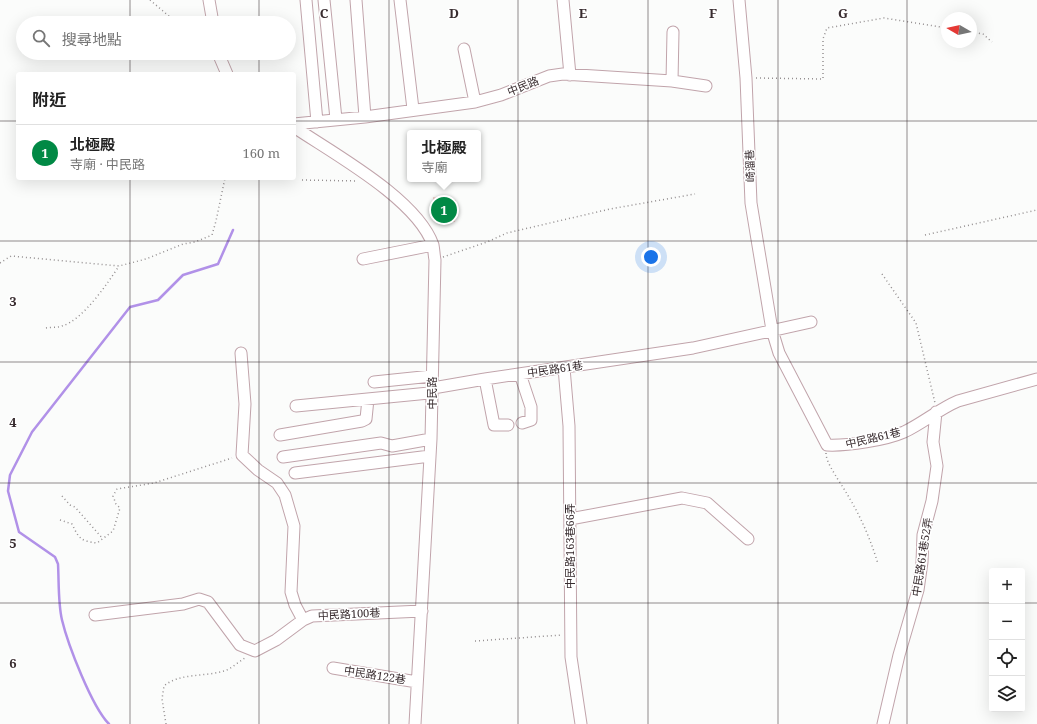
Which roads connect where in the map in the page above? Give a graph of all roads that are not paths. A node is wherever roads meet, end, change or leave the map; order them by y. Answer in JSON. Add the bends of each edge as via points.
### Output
{"nodes":[{"id":1,"x":209,"y":0,"type":"edge"},
{"id":2,"x":306,"y":0,"type":"edge"},
{"id":3,"x":324,"y":0,"type":"edge"},
{"id":4,"x":356,"y":0,"type":"edge"},
{"id":5,"x":400,"y":0,"type":"edge"},
{"id":6,"x":563,"y":0,"type":"edge"},
{"id":7,"x":740,"y":0,"type":"edge"},
{"id":8,"x":212,"y":16,"type":"edge"},
{"id":9,"x":673,"y":32,"type":"dead end"},
{"id":10,"x":464,"y":49,"type":"dead end"},
{"id":11,"x":221,"y":60,"type":"edge"},
{"id":12,"x":226,"y":72,"type":"edge"},
{"id":13,"x":570,"y":75,"type":"junction"},
{"id":14,"x":672,"y":81,"type":"junction"},
{"id":15,"x":706,"y":86,"type":"dead end"},
{"id":16,"x":475,"y":102,"type":"junction"},
{"id":17,"x":413,"y":109,"type":"junction"},
{"id":18,"x":365,"y":117,"type":"junction"},
{"id":19,"x":336,"y":119,"type":"junction"},
{"id":20,"x":317,"y":122,"type":"junction"},
{"id":21,"x":296,"y":124,"type":"edge"},
{"id":22,"x":296,"y":129,"type":"edge"},
{"id":23,"x":432,"y":245,"type":"junction"},
{"id":24,"x":363,"y":259,"type":"dead end"},
{"id":25,"x":811,"y":322,"type":"dead end"},
{"id":26,"x":772,"y":330,"type":"junction"},
{"id":27,"x":241,"y":353,"type":"dead end"},
{"id":28,"x":564,"y":368,"type":"junction"},
{"id":29,"x":520,"y":374,"type":"junction"},
{"id":30,"x":432,"y":376,"type":"junction"},
{"id":31,"x":485,"y":379,"type":"junction"},
{"id":32,"x":1037,"y":379,"type":"edge"},
{"id":33,"x":374,"y":382,"type":"dead end"},
{"id":34,"x":433,"y":388,"type":"junction"},
{"id":35,"x":368,"y":399,"type":"junction"},
{"id":36,"x":296,"y":406,"type":"dead end"},
{"id":37,"x":936,"y":412,"type":"junction"},
{"id":38,"x":522,"y":423,"type":"dead end"},
{"id":39,"x":508,"y":425,"type":"dead end"},
{"id":40,"x":280,"y":435,"type":"dead end"},
{"id":41,"x":431,"y":440,"type":"junction"},
{"id":42,"x":430,"y":456,"type":"junction"},
{"id":43,"x":283,"y":457,"type":"dead end"},
{"id":44,"x":295,"y":473,"type":"dead end"},
{"id":45,"x":570,"y":519,"type":"junction"},
{"id":46,"x":748,"y":539,"type":"dead end"},
{"id":47,"x":422,"y":610,"type":"junction"},
{"id":48,"x":95,"y":615,"type":"dead end"},
{"id":49,"x":303,"y":620,"type":"junction"},
{"id":50,"x":333,"y":668,"type":"dead end"},
{"id":51,"x":417,"y":682,"type":"junction"},
{"id":52,"x":415,"y":724,"type":"edge"},
{"id":53,"x":581,"y":724,"type":"edge"},
{"id":54,"x":883,"y":724,"type":"edge"}],
"edges":[{"from":1,"to":8,"type":"street"},
{"from":2,"to":20,"type":"street"},
{"from":3,"to":19,"type":"street"},
{"from":4,"to":18,"type":"street"},
{"from":5,"to":17,"type":"street"},
{"from":6,"to":13,"type":"street"},
{"from":7,"to":26,"type":"street","name":"崎溜巷","via":[[752,203]]},
{"from":9,"to":14,"type":"street"},
{"from":10,"to":16,"type":"street"},
{"from":11,"to":12,"type":"street"},
{"from":13,"to":14,"type":"street","name":"中民路"},
{"from":13,"to":16,"type":"street","name":"中民路","via":[[549,76],[501,95]]},
{"from":14,"to":15,"type":"street","name":"中民路"},
{"from":16,"to":17,"type":"street","name":"中民路"},
{"from":17,"to":18,"type":"street","name":"中民路"},
{"from":18,"to":19,"type":"street","name":"中民路"},
{"from":19,"to":20,"type":"street","name":"中民路"},
{"from":20,"to":21,"type":"street","name":"中民路"},
{"from":22,"to":23,"type":"street","name":"中民路","via":[[374,181],[410,211]]},
{"from":23,"to":24,"type":"street"},
{"from":23,"to":30,"type":"street","name":"中民路","via":[[435,260]]},
{"from":25,"to":26,"type":"street","name":"中民路61巷"},
{"from":26,"to":28,"type":"street","name":"中民路61巷","via":[[693,348]]},
{"from":26,"to":37,"type":"street","name":"中民路61巷","via":[[782,360],[827,445],[846,445],[903,432]]},
{"from":27,"to":49,"type":"street","via":[[245,404],[242,455],[277,483],[285,495],[294,526],[291,592]]},
{"from":28,"to":29,"type":"street","name":"中民路61巷"},
{"from":28,"to":45,"type":"street","name":"中民路163巷66弄","via":[[569,426]]},
{"from":29,"to":31,"type":"street","name":"中民路61巷"},
{"from":29,"to":38,"type":"street","via":[[531,408],[531,420]]},
{"from":30,"to":33,"type":"street"},
{"from":30,"to":34,"type":"street","name":"中民路"},
{"from":31,"to":34,"type":"street","name":"中民路61巷"},
{"from":31,"to":39,"type":"street","via":[[494,425]]},
{"from":32,"to":37,"type":"street","name":"中民路61巷","via":[[958,401]]},
{"from":34,"to":35,"type":"street","name":"中民路61巷","via":[[428,393]]},
{"from":34,"to":41,"type":"street","name":"中民路"},
{"from":35,"to":36,"type":"street","name":"中民路61巷"},
{"from":35,"to":40,"type":"street","via":[[368,414],[362,421]]},
{"from":37,"to":54,"type":"street","name":"中民路61巷52弄","via":[[933,442],[937,466],[932,501],[923,535],[918,590]]},
{"from":41,"to":42,"type":"street","name":"中民路"},
{"from":41,"to":43,"type":"street","via":[[392,446],[381,443]]},
{"from":42,"to":44,"type":"street"},
{"from":42,"to":47,"type":"street","name":"中民路"},
{"from":45,"to":46,"type":"street","via":[[682,498],[707,503]]},
{"from":45,"to":53,"type":"street","name":"中民路163巷66弄","via":[[570,635]]},
{"from":47,"to":49,"type":"street","name":"中民路100巷","via":[[312,616]]},
{"from":47,"to":51,"type":"street","name":"中民路"},
{"from":48,"to":49,"type":"street","name":"中民路100巷","via":[[183,604],[199,599],[208,602],[240,645],[255,651],[276,640]]},
{"from":50,"to":51,"type":"street","name":"中民路122巷"},
{"from":51,"to":52,"type":"street","name":"中民路"}]}
